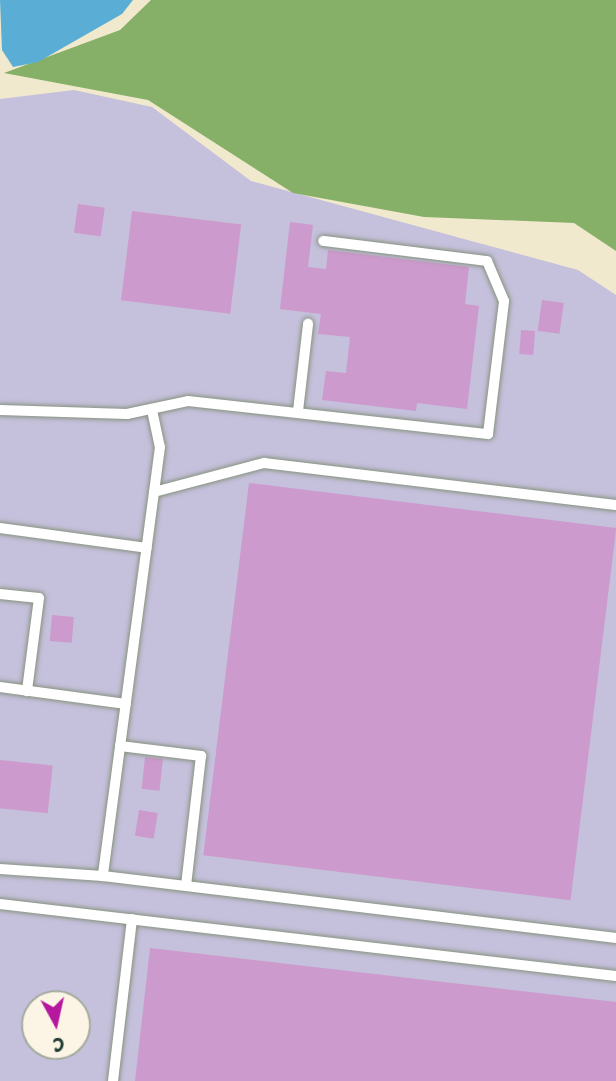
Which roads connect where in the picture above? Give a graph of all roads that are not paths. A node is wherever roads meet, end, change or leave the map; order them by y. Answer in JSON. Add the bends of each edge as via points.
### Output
{"nodes":[{"id":1,"x":323,"y":241,"type":"dead end"},
{"id":2,"x":308,"y":324,"type":"dead end"},
{"id":3,"x":0,"y":410,"type":"edge"},
{"id":4,"x":152,"y":410,"type":"junction"},
{"id":5,"x":298,"y":411,"type":"junction"},
{"id":6,"x":154,"y":492,"type":"junction"},
{"id":7,"x":616,"y":505,"type":"edge"},
{"id":8,"x":0,"y":528,"type":"edge"},
{"id":9,"x":147,"y":548,"type":"junction"},
{"id":10,"x":0,"y":594,"type":"edge"},
{"id":11,"x":0,"y":687,"type":"edge"},
{"id":12,"x":27,"y":691,"type":"junction"},
{"id":13,"x":126,"y":704,"type":"junction"},
{"id":14,"x":120,"y":746,"type":"junction"},
{"id":15,"x":0,"y":869,"type":"edge"},
{"id":16,"x":103,"y":876,"type":"junction"},
{"id":17,"x":186,"y":886,"type":"junction"},
{"id":18,"x":0,"y":904,"type":"edge"},
{"id":19,"x":132,"y":919,"type":"junction"},
{"id":20,"x":616,"y":938,"type":"edge"},
{"id":21,"x":616,"y":975,"type":"edge"},
{"id":22,"x":113,"y":1081,"type":"edge"}],
"edges":[{"from":1,"to":5,"type":"lane","via":[[487,261],[504,301],[488,434]]},
{"from":2,"to":5,"type":"lane"},
{"from":3,"to":4,"type":"lane"},
{"from":4,"to":5,"type":"lane","via":[[188,401]]},
{"from":4,"to":6,"type":"lane","via":[[160,447]]},
{"from":6,"to":7,"type":"lane","via":[[264,463]]},
{"from":6,"to":9,"type":"lane"},
{"from":8,"to":9,"type":"lane"},
{"from":9,"to":13,"type":"lane"},
{"from":10,"to":12,"type":"lane","via":[[38,598]]},
{"from":11,"to":12,"type":"lane"},
{"from":12,"to":13,"type":"lane"},
{"from":13,"to":14,"type":"lane"},
{"from":14,"to":16,"type":"lane"},
{"from":14,"to":17,"type":"lane","via":[[201,756]]},
{"from":15,"to":16,"type":"lane"},
{"from":16,"to":17,"type":"lane"},
{"from":17,"to":20,"type":"lane"},
{"from":18,"to":19,"type":"lane"},
{"from":19,"to":21,"type":"lane"},
{"from":19,"to":22,"type":"lane"}]}
